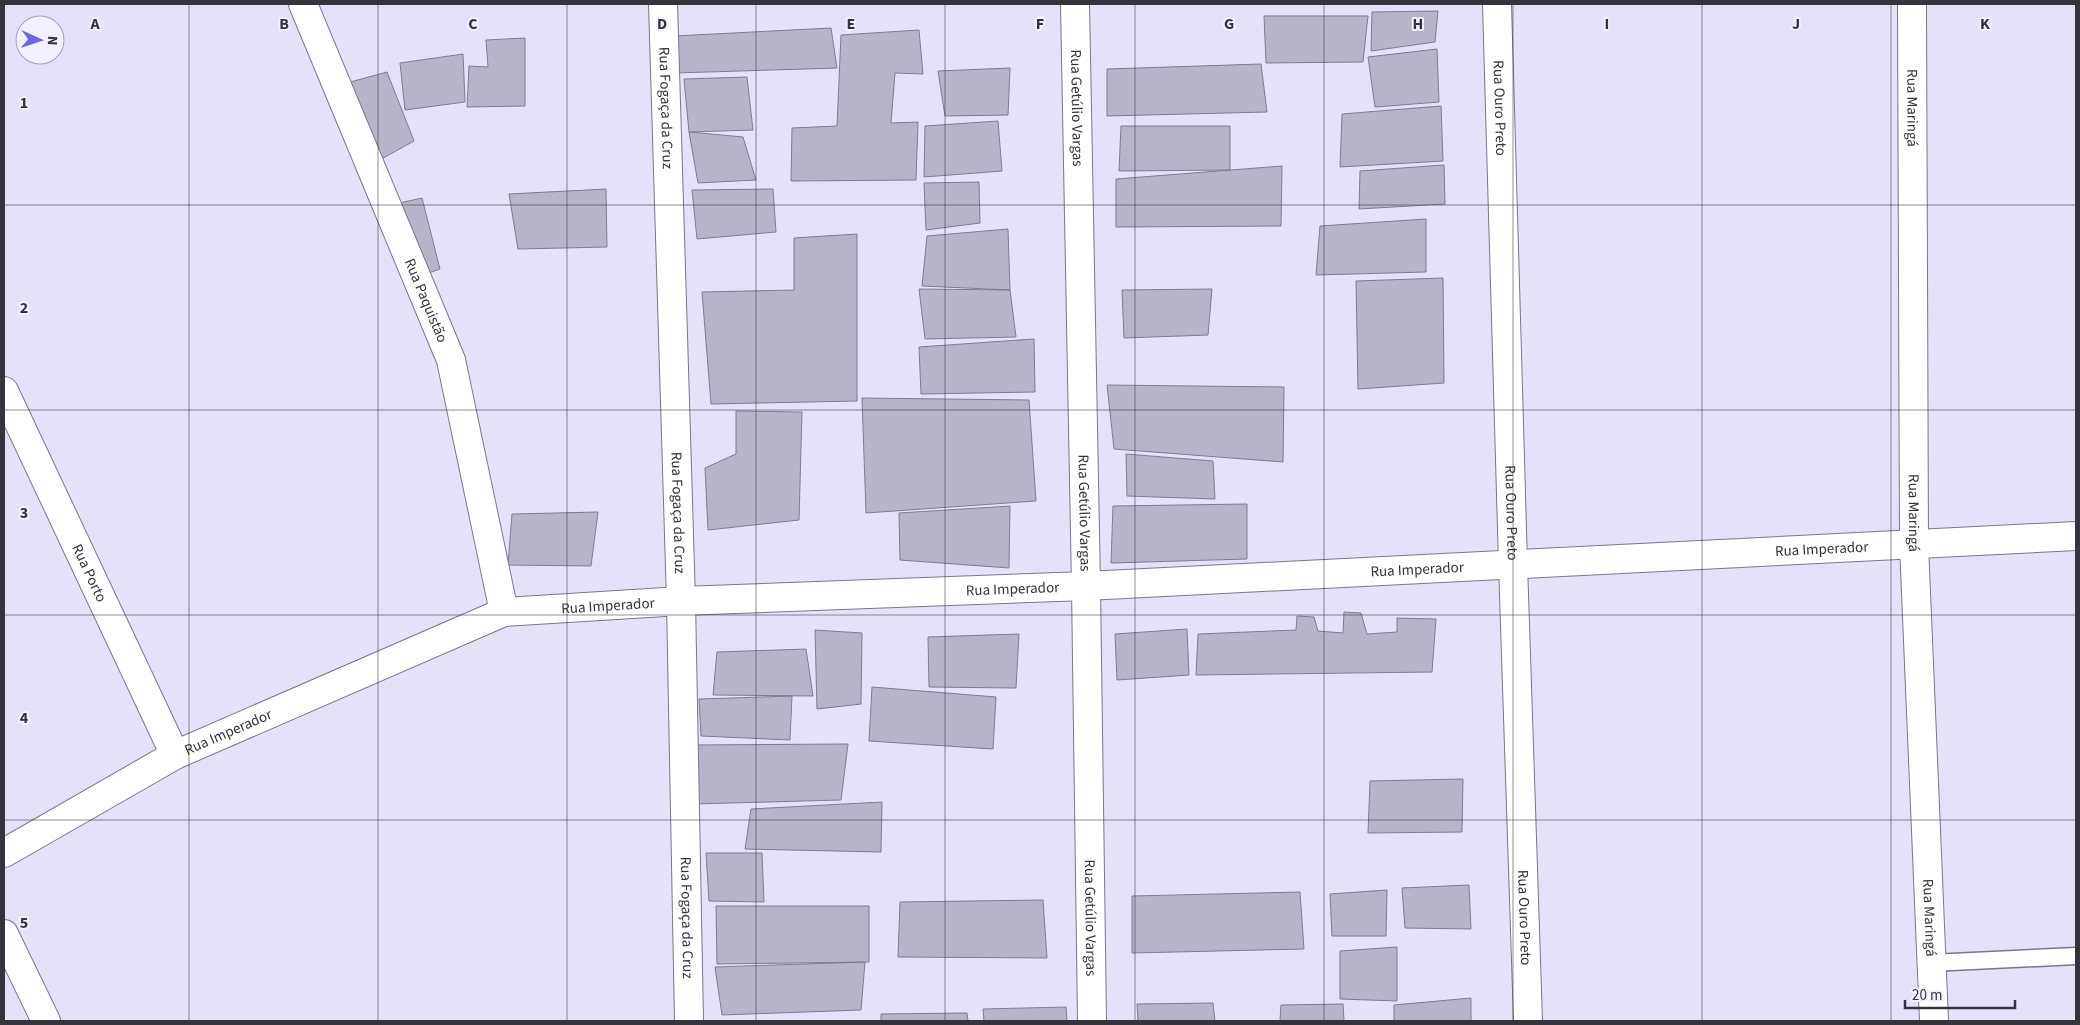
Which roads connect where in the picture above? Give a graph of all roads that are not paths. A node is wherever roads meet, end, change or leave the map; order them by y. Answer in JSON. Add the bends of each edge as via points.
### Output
{"nodes":[{"id":1,"x":308,"y":4,"type":"edge"},
{"id":2,"x":663,"y":4,"type":"edge"},
{"id":3,"x":1074,"y":4,"type":"edge"},
{"id":4,"x":1497,"y":4,"type":"edge"},
{"id":5,"x":1912,"y":4,"type":"edge"},
{"id":6,"x":4,"y":391,"type":"edge"},
{"id":7,"x":2076,"y":536,"type":"edge"},
{"id":8,"x":1914,"y":545,"type":"junction"},
{"id":9,"x":1512,"y":564,"type":"junction"},
{"id":10,"x":1086,"y":586,"type":"junction"},
{"id":11,"x":681,"y":601,"type":"junction"},
{"id":12,"x":504,"y":612,"type":"junction"},
{"id":13,"x":175,"y":755,"type":"junction"},
{"id":14,"x":4,"y":854,"type":"edge"},
{"id":15,"x":4,"y":934,"type":"edge"},
{"id":16,"x":2076,"y":956,"type":"edge"},
{"id":17,"x":1931,"y":963,"type":"junction"},
{"id":18,"x":46,"y":1021,"type":"edge"},
{"id":19,"x":689,"y":1021,"type":"edge"},
{"id":20,"x":1092,"y":1021,"type":"edge"},
{"id":21,"x":1528,"y":1021,"type":"edge"},
{"id":22,"x":1934,"y":1021,"type":"edge"}],
"edges":[{"from":1,"to":12,"type":"street","name":"Rua Paquistão","via":[[451,360]]},
{"from":2,"to":11,"type":"street","name":"Rua Fogaça da Cruz"},
{"from":3,"to":10,"type":"street","name":"Rua Getúlio Vargas"},
{"from":4,"to":9,"type":"street","name":"Rua Ouro Preto"},
{"from":5,"to":8,"type":"street","name":"Rua Maringá"},
{"from":6,"to":13,"type":"street","name":"Rua Porto"},
{"from":7,"to":8,"type":"street","name":"Rua Imperador"},
{"from":8,"to":9,"type":"street","name":"Rua Imperador"},
{"from":8,"to":17,"type":"street","name":"Rua Maringá"},
{"from":9,"to":10,"type":"street","name":"Rua Imperador"},
{"from":9,"to":21,"type":"street","name":"Rua Ouro Preto"},
{"from":10,"to":11,"type":"street","name":"Rua Imperador"},
{"from":10,"to":20,"type":"street","name":"Rua Getúlio Vargas"},
{"from":11,"to":12,"type":"street","name":"Rua Imperador"},
{"from":11,"to":19,"type":"street","name":"Rua Fogaça da Cruz"},
{"from":12,"to":13,"type":"street","name":"Rua Imperador"},
{"from":13,"to":14,"type":"street","name":"Rua Imperador"},
{"from":15,"to":18,"type":"street"},
{"from":16,"to":17,"type":"lane"},
{"from":17,"to":22,"type":"street","name":"Rua Maringá"}]}
